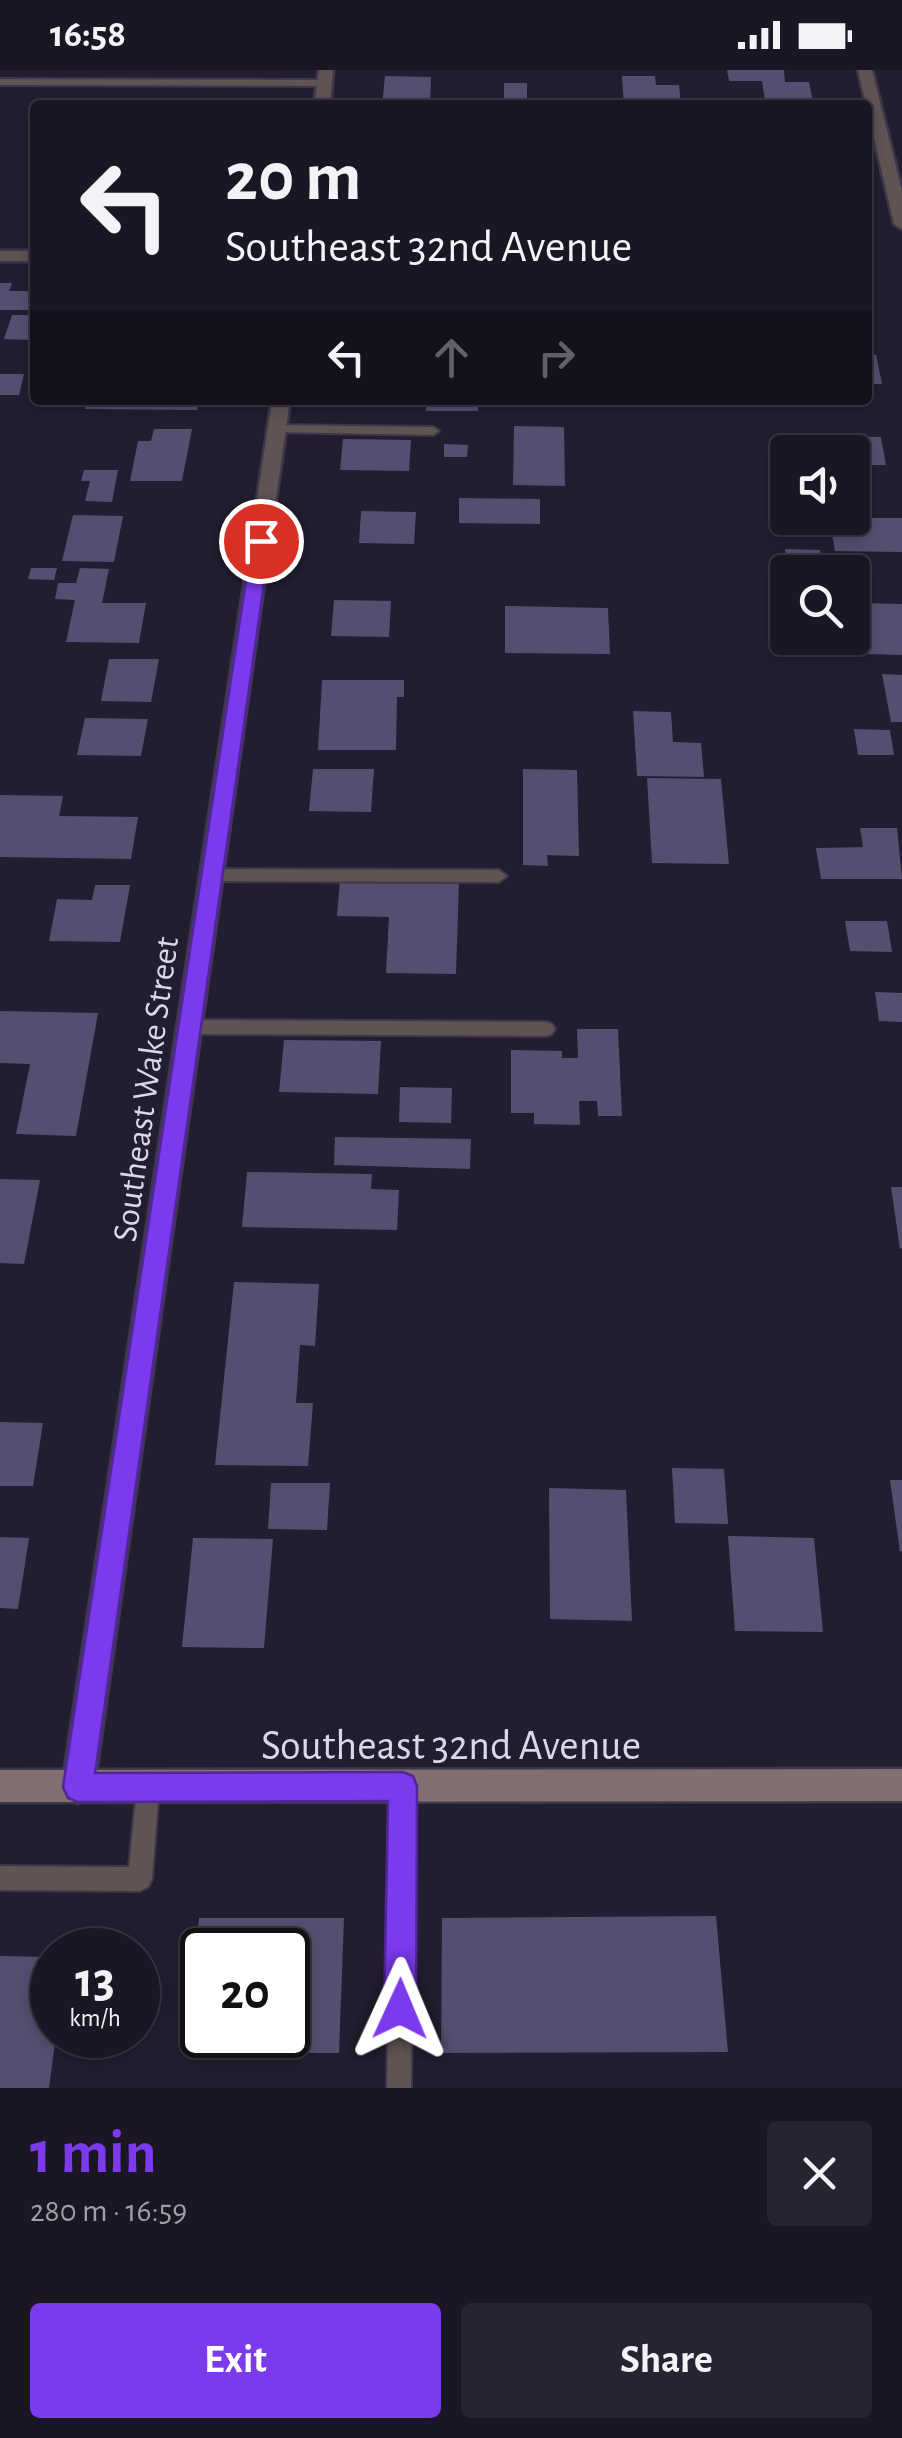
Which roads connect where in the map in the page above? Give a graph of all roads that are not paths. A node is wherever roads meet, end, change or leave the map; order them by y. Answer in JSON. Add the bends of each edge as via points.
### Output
{"nodes":[{"id":1,"x":865,"y":70,"type":"edge"},
{"id":2,"x":326,"y":76,"type":"edge"},
{"id":3,"x":0,"y":82,"type":"edge"},
{"id":4,"x":902,"y":224,"type":"edge"},
{"id":5,"x":0,"y":256,"type":"edge"},
{"id":6,"x":30,"y":256,"type":"edge"},
{"id":7,"x":280,"y":405,"type":"edge"},
{"id":8,"x":277,"y":429,"type":"junction"},
{"id":9,"x":433,"y":431,"type":"dead end"},
{"id":10,"x":212,"y":875,"type":"junction"},
{"id":11,"x":499,"y":876,"type":"dead end"},
{"id":12,"x":190,"y":1027,"type":"junction"},
{"id":13,"x":546,"y":1029,"type":"dead end"},
{"id":14,"x":902,"y":1785,"type":"edge"},
{"id":15,"x":0,"y":1786,"type":"edge"},
{"id":16,"x":403,"y":1786,"type":"junction"},
{"id":17,"x":78,"y":1787,"type":"junction"},
{"id":18,"x":148,"y":1787,"type":"junction"},
{"id":19,"x":0,"y":1878,"type":"edge"},
{"id":20,"x":399,"y":2088,"type":"edge"}],
"edges":[{"from":1,"to":4,"type":"street"},
{"from":2,"to":3,"type":"lane"},
{"from":5,"to":6,"type":"street"},
{"from":7,"to":8,"type":"street","name":"Southeast Wake Street"},
{"from":8,"to":9,"type":"lane"},
{"from":8,"to":10,"type":"street","name":"Southeast Wake Street"},
{"from":10,"to":11,"type":"lane"},
{"from":10,"to":12,"type":"street","name":"Southeast Wake Street"},
{"from":12,"to":13,"type":"lane"},
{"from":12,"to":17,"type":"street","name":"Southeast Wake Street"},
{"from":14,"to":16,"type":"street","name":"Southeast 32nd Avenue"},
{"from":15,"to":17,"type":"street","name":"Southeast 32nd Avenue"},
{"from":16,"to":18,"type":"street","name":"Southeast 32nd Avenue"},
{"from":16,"to":20,"type":"lane"},
{"from":17,"to":18,"type":"street","name":"Southeast 32nd Avenue"},
{"from":18,"to":19,"type":"lane","via":[[140,1879]]}]}
